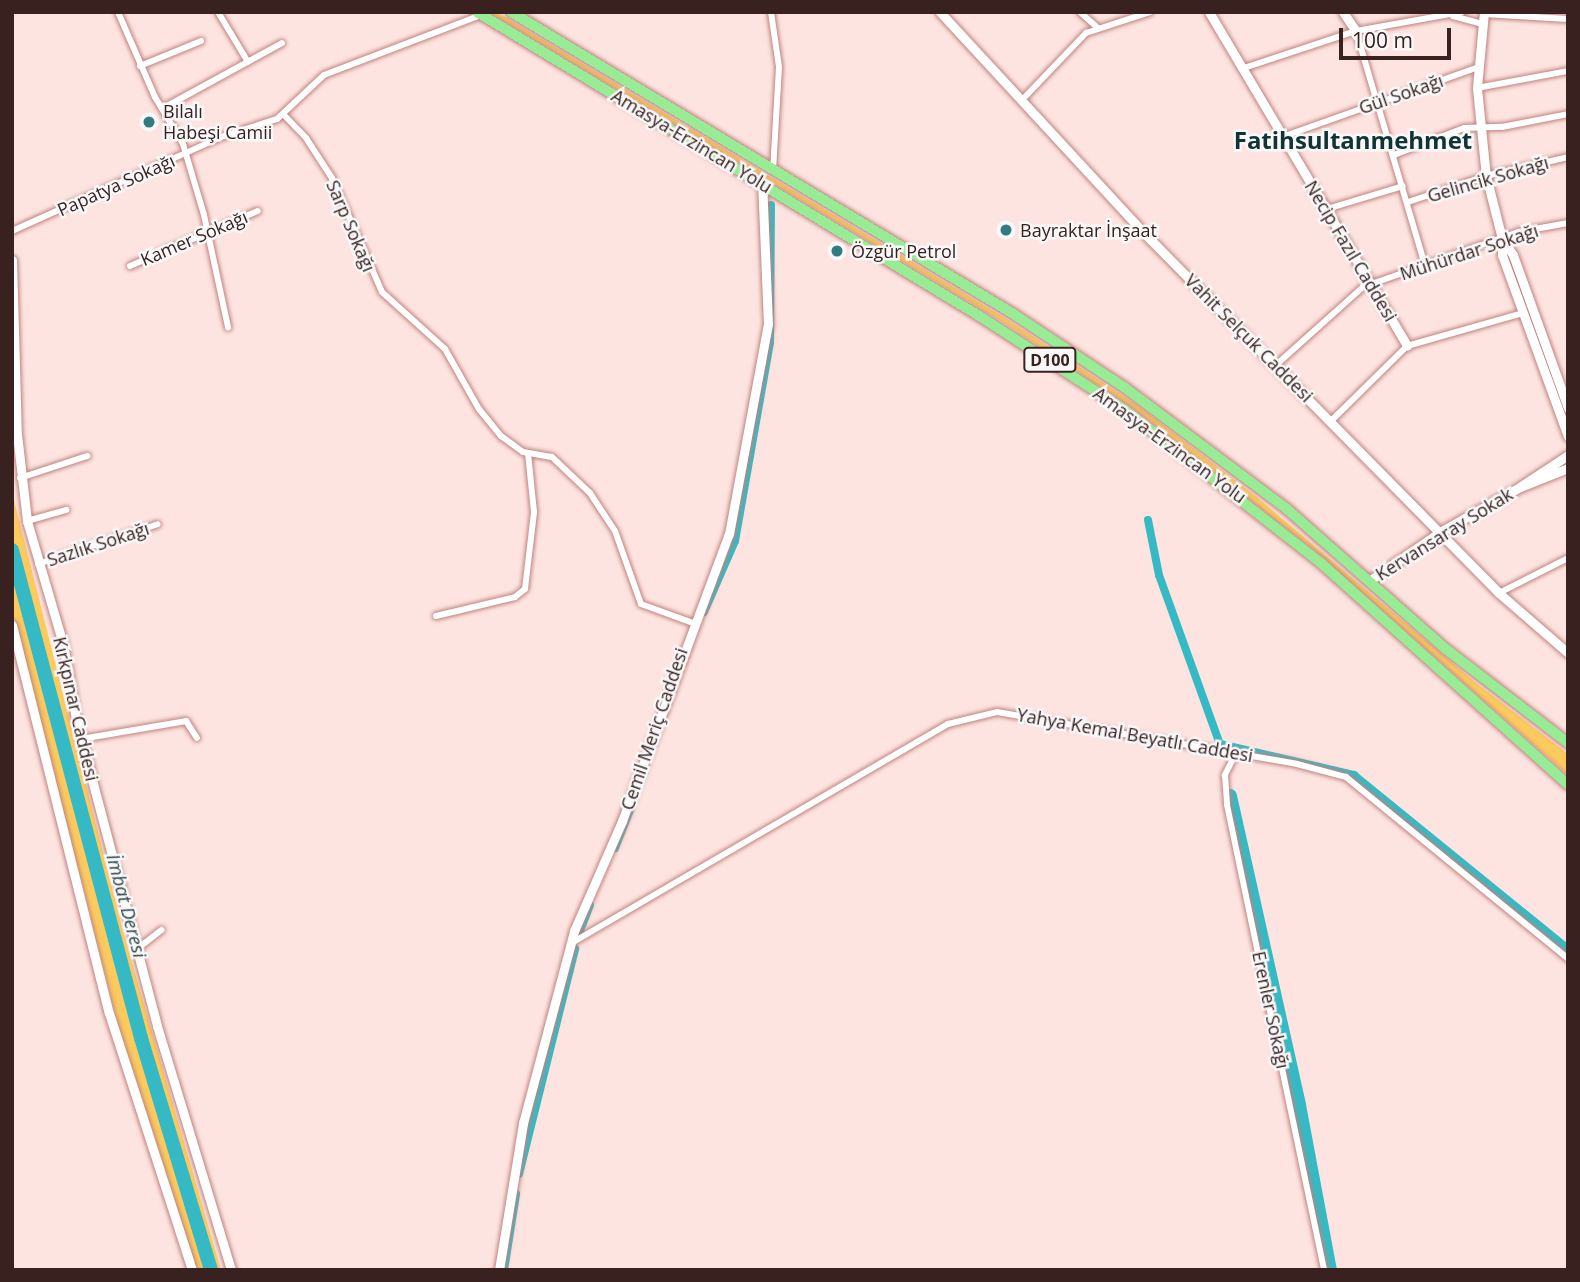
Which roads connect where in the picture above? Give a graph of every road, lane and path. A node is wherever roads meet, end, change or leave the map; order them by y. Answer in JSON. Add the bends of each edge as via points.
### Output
{"nodes":[{"id":1,"x":118,"y":12,"type":"edge"},
{"id":2,"x":218,"y":12,"type":"edge"},
{"id":3,"x":512,"y":12,"type":"edge"},
{"id":4,"x":771,"y":12,"type":"edge"},
{"id":5,"x":940,"y":12,"type":"edge"},
{"id":6,"x":1080,"y":12,"type":"edge"},
{"id":7,"x":1150,"y":12,"type":"edge"},
{"id":8,"x":1209,"y":12,"type":"edge"},
{"id":9,"x":1343,"y":12,"type":"edge"},
{"id":10,"x":1409,"y":12,"type":"edge"},
{"id":11,"x":1462,"y":12,"type":"edge"},
{"id":12,"x":479,"y":14,"type":"edge"},
{"id":13,"x":1451,"y":16,"type":"junction"},
{"id":14,"x":1484,"y":17,"type":"edge"},
{"id":15,"x":1568,"y":19,"type":"edge"},
{"id":16,"x":1413,"y":22,"type":"junction"},
{"id":17,"x":1098,"y":28,"type":"junction"},
{"id":18,"x":1356,"y":31,"type":"junction"},
{"id":19,"x":201,"y":41,"type":"dead end"},
{"id":20,"x":282,"y":43,"type":"dead end"},
{"id":21,"x":248,"y":62,"type":"junction"},
{"id":22,"x":140,"y":66,"type":"junction"},
{"id":23,"x":1481,"y":66,"type":"junction"},
{"id":24,"x":1244,"y":68,"type":"junction"},
{"id":25,"x":1568,"y":71,"type":"edge"},
{"id":26,"x":1477,"y":88,"type":"junction"},
{"id":27,"x":1022,"y":100,"type":"junction"},
{"id":28,"x":1378,"y":102,"type":"junction"},
{"id":29,"x":167,"y":106,"type":"dead end"},
{"id":30,"x":1568,"y":114,"type":"edge"},
{"id":31,"x":284,"y":115,"type":"junction"},
{"id":32,"x":1479,"y":128,"type":"junction"},
{"id":33,"x":1282,"y":137,"type":"junction"},
{"id":34,"x":185,"y":154,"type":"junction"},
{"id":35,"x":1394,"y":155,"type":"junction"},
{"id":36,"x":1568,"y":157,"type":"edge"},
{"id":37,"x":773,"y":170,"type":"junction"},
{"id":38,"x":1486,"y":176,"type":"junction"},
{"id":39,"x":762,"y":183,"type":"junction"},
{"id":40,"x":1403,"y":186,"type":"junction"},
{"id":41,"x":1408,"y":202,"type":"junction"},
{"id":42,"x":1327,"y":209,"type":"junction"},
{"id":43,"x":258,"y":211,"type":"dead end"},
{"id":44,"x":1568,"y":223,"type":"edge"},
{"id":45,"x":12,"y":232,"type":"edge"},
{"id":46,"x":208,"y":233,"type":"junction"},
{"id":47,"x":1502,"y":239,"type":"junction"},
{"id":48,"x":12,"y":260,"type":"edge"},
{"id":49,"x":1425,"y":265,"type":"junction"},
{"id":50,"x":130,"y":266,"type":"dead end"},
{"id":51,"x":1371,"y":284,"type":"junction"},
{"id":52,"x":1523,"y":313,"type":"junction"},
{"id":53,"x":228,"y":327,"type":"dead end"},
{"id":54,"x":1407,"y":346,"type":"junction"},
{"id":55,"x":1276,"y":365,"type":"junction"},
{"id":56,"x":1568,"y":408,"type":"edge"},
{"id":57,"x":1331,"y":421,"type":"junction"},
{"id":58,"x":1568,"y":436,"type":"edge"},
{"id":59,"x":528,"y":453,"type":"junction"},
{"id":60,"x":1568,"y":455,"type":"edge"},
{"id":61,"x":87,"y":456,"type":"dead end"},
{"id":62,"x":1568,"y":468,"type":"edge"},
{"id":63,"x":20,"y":478,"type":"junction"},
{"id":64,"x":1520,"y":487,"type":"junction"},
{"id":65,"x":66,"y":510,"type":"dead end"},
{"id":66,"x":27,"y":521,"type":"junction"},
{"id":67,"x":158,"y":524,"type":"dead end"},
{"id":68,"x":1440,"y":532,"type":"junction"},
{"id":69,"x":1568,"y":558,"type":"edge"},
{"id":70,"x":38,"y":564,"type":"junction"},
{"id":71,"x":1369,"y":581,"type":"junction"},
{"id":72,"x":1499,"y":593,"type":"junction"},
{"id":73,"x":436,"y":615,"type":"dead end"},
{"id":74,"x":693,"y":623,"type":"junction"},
{"id":75,"x":12,"y":625,"type":"edge"},
{"id":76,"x":1568,"y":653,"type":"edge"},
{"id":77,"x":197,"y":738,"type":"dead end"},
{"id":78,"x":81,"y":739,"type":"junction"},
{"id":79,"x":1567,"y":743,"type":"edge"},
{"id":80,"x":1236,"y":753,"type":"junction"},
{"id":81,"x":1568,"y":785,"type":"edge"},
{"id":82,"x":161,"y":930,"type":"dead end"},
{"id":83,"x":570,"y":944,"type":"junction"},
{"id":84,"x":136,"y":948,"type":"junction"},
{"id":85,"x":1568,"y":959,"type":"edge"},
{"id":86,"x":192,"y":1270,"type":"edge"},
{"id":87,"x":231,"y":1270,"type":"edge"},
{"id":88,"x":499,"y":1270,"type":"edge"},
{"id":89,"x":1324,"y":1270,"type":"edge"}],
"edges":[{"from":1,"to":22,"type":"street"},
{"from":2,"to":21,"type":"street"},
{"from":3,"to":37,"type":"highway","name":"Amasya-Erzincan Yolu","number":"D100"},
{"from":4,"to":37,"type":"street","via":[[779,67]]},
{"from":5,"to":27,"type":"street","name":"Vahit Selçuk Caddesi"},
{"from":6,"to":17,"type":"street"},
{"from":7,"to":17,"type":"street"},
{"from":8,"to":24,"type":"street","name":"Necip Fazıl Caddesi"},
{"from":9,"to":18,"type":"street"},
{"from":10,"to":16,"type":"street"},
{"from":11,"to":13,"type":"street"},
{"from":12,"to":31,"type":"street","name":"Papatya Sokağı","via":[[324,75]]},
{"from":12,"to":39,"type":"highway","name":"Amasya-Erzincan Yolu","number":"D100"},
{"from":13,"to":14,"type":"street"},
{"from":13,"to":16,"type":"street"},
{"from":14,"to":15,"type":"street"},
{"from":14,"to":23,"type":"street"},
{"from":16,"to":18,"type":"street"},
{"from":17,"to":27,"type":"street","via":[[1079,39]]},
{"from":18,"to":24,"type":"street"},
{"from":18,"to":28,"type":"street"},
{"from":19,"to":22,"type":"street"},
{"from":20,"to":21,"type":"street"},
{"from":21,"to":29,"type":"street"},
{"from":22,"to":34,"type":"street"},
{"from":23,"to":26,"type":"street"},
{"from":23,"to":28,"type":"street","name":"Gül Sokağı"},
{"from":24,"to":33,"type":"street","name":"Necip Fazıl Caddesi"},
{"from":25,"to":26,"type":"street"},
{"from":26,"to":32,"type":"street"},
{"from":27,"to":55,"type":"street","name":"Vahit Selçuk Caddesi"},
{"from":28,"to":33,"type":"street","name":"Gül Sokağı"},
{"from":28,"to":35,"type":"street"},
{"from":30,"to":32,"type":"street"},
{"from":31,"to":34,"type":"street","name":"Papatya Sokağı"},
{"from":31,"to":59,"type":"street","name":"Sarp Sokağı","via":[[306,138],[332,178],[382,292],[445,349],[494,429]]},
{"from":32,"to":35,"type":"street","via":[[1456,131]]},
{"from":32,"to":38,"type":"street"},
{"from":33,"to":42,"type":"street","name":"Necip Fazıl Caddesi"},
{"from":34,"to":45,"type":"street","name":"Papatya Sokağı"},
{"from":34,"to":46,"type":"street"},
{"from":35,"to":40,"type":"street"},
{"from":36,"to":38,"type":"street","name":"Gelincik Sokağı"},
{"from":37,"to":71,"type":"highway","name":"Amasya-Erzincan Yolu","number":"D100","via":[[1012,313],[1124,387],[1264,491]]},
{"from":38,"to":41,"type":"street","name":"Gelincik Sokağı"},
{"from":38,"to":47,"type":"street"},
{"from":39,"to":74,"type":"street","name":"Cemil Meriç Caddesi","via":[[765,346],[729,534]]},
{"from":39,"to":81,"type":"highway","name":"Amasya-Erzincan Yolu","number":"D100","via":[[1027,345],[1189,456],[1321,563]]},
{"from":40,"to":41,"type":"street"},
{"from":40,"to":42,"type":"street"},
{"from":41,"to":49,"type":"street"},
{"from":42,"to":51,"type":"street","name":"Necip Fazıl Caddesi"},
{"from":43,"to":46,"type":"street","name":"Kamer Sokağı"},
{"from":44,"to":47,"type":"street","name":"Mühürdar Sokağı"},
{"from":46,"to":50,"type":"street","name":"Kamer Sokağı"},
{"from":46,"to":53,"type":"street"},
{"from":47,"to":49,"type":"street","name":"Mühürdar Sokağı"},
{"from":47,"to":52,"type":"street","via":[[1502,255]]},
{"from":47,"to":56,"type":"street","via":[[1513,255]]},
{"from":48,"to":63,"type":"street","name":"Kırkpınar Caddesi"},
{"from":49,"to":51,"type":"street","name":"Mühürdar Sokağı"},
{"from":51,"to":54,"type":"street","name":"Necip Fazıl Caddesi"},
{"from":51,"to":55,"type":"street","name":"Mühürdar Sokağı","via":[[1352,294]]},
{"from":52,"to":54,"type":"street"},
{"from":52,"to":58,"type":"street"},
{"from":54,"to":57,"type":"street"},
{"from":55,"to":57,"type":"street","name":"Vahit Selçuk Caddesi"},
{"from":57,"to":68,"type":"street","name":"Vahit Selçuk Caddesi"},
{"from":59,"to":73,"type":"street","via":[[534,512],[524,589],[515,597]]},
{"from":59,"to":74,"type":"street","name":"Sarp Sokağı","via":[[547,454],[558,461],[600,506],[622,547],[641,604]]},
{"from":60,"to":64,"type":"street","name":"Kervansaray Sokak"},
{"from":61,"to":63,"type":"street"},
{"from":62,"to":64,"type":"street","name":"Kervansaray Sokak"},
{"from":63,"to":66,"type":"street","name":"Kırkpınar Caddesi"},
{"from":64,"to":68,"type":"street","name":"Kervansaray Sokak"},
{"from":65,"to":66,"type":"street"},
{"from":66,"to":70,"type":"street","name":"Kırkpınar Caddesi"},
{"from":67,"to":70,"type":"street","name":"Sazlık Sokağı"},
{"from":68,"to":71,"type":"street","name":"Kervansaray Sokak"},
{"from":68,"to":72,"type":"street","name":"Vahit Selçuk Caddesi"},
{"from":69,"to":72,"type":"street"},
{"from":70,"to":78,"type":"street","name":"Kırkpınar Caddesi","via":[[63,644]]},
{"from":71,"to":79,"type":"highway","name":"Amasya-Erzincan Yolu","number":"D100"},
{"from":72,"to":76,"type":"street","name":"Vahit Selçuk Caddesi"},
{"from":74,"to":83,"type":"street","name":"Cemil Meriç Caddesi","via":[[626,810]]},
{"from":75,"to":86,"type":"street","via":[[109,1013]]},
{"from":77,"to":78,"type":"street","via":[[186,721]]},
{"from":78,"to":84,"type":"street","name":"Kırkpınar Caddesi"},
{"from":80,"to":83,"type":"street","name":"Yahya Kemal Beyatlı Caddesi","via":[[1032,715],[970,716],[932,733]]},
{"from":80,"to":85,"type":"street","name":"Yahya Kemal Beyatlı Caddesi","via":[[1354,782]]},
{"from":80,"to":89,"type":"street","name":"Erenler Sokağı","via":[[1225,775],[1227,805]]},
{"from":82,"to":84,"type":"street"},
{"from":83,"to":88,"type":"street","name":"Cemil Meriç Caddesi","via":[[523,1123]]},
{"from":84,"to":87,"type":"street","name":"Kırkpınar Caddesi"}]}
